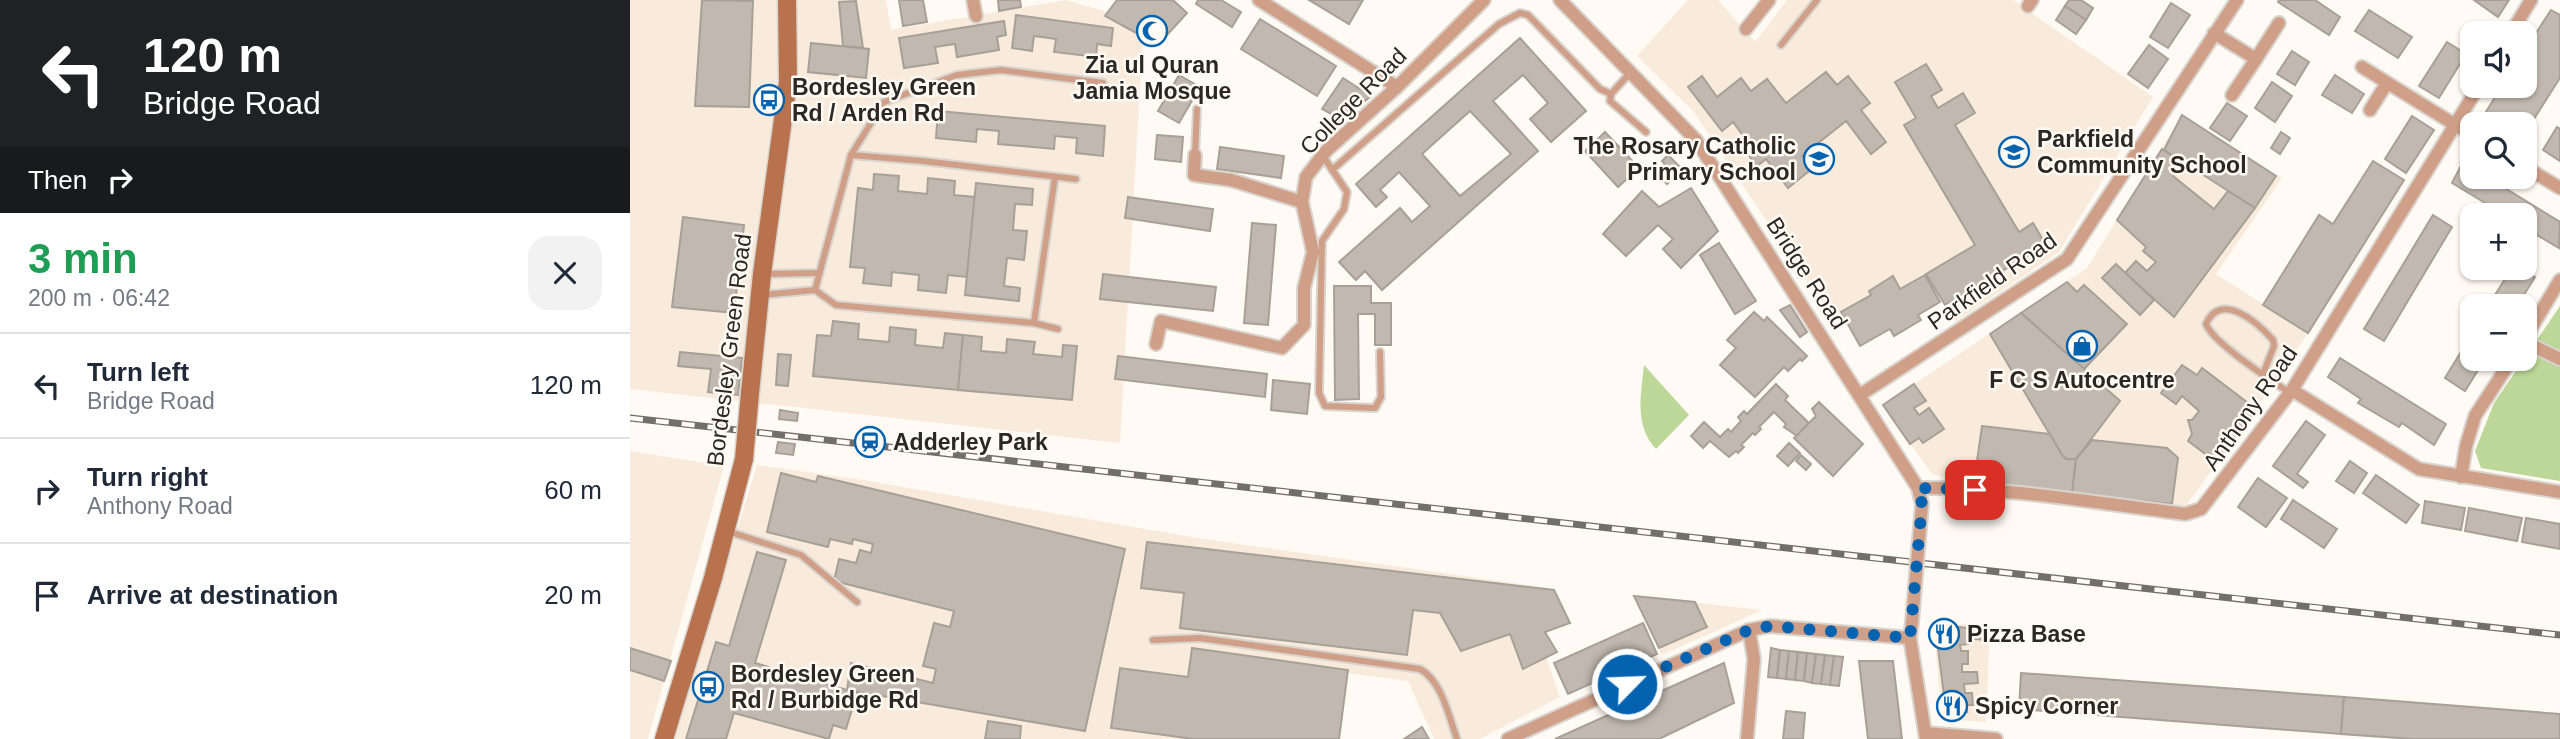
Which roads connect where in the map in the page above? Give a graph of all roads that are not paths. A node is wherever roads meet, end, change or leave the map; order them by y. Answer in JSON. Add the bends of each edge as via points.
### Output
{"nodes":[{"id":1,"x":787,"y":0,"type":"edge"},
{"id":2,"x":973,"y":0,"type":"edge"},
{"id":3,"x":1259,"y":0,"type":"edge"},
{"id":4,"x":1484,"y":0,"type":"edge"},
{"id":5,"x":1560,"y":0,"type":"edge"},
{"id":6,"x":1769,"y":0,"type":"edge"},
{"id":7,"x":1817,"y":0,"type":"edge"},
{"id":8,"x":2237,"y":0,"type":"edge"},
{"id":9,"x":2531,"y":0,"type":"edge"},
{"id":10,"x":976,"y":16,"type":"dead end"},
{"id":11,"x":2518,"y":21,"type":"edge"},
{"id":12,"x":2279,"y":23,"type":"dead end"},
{"id":13,"x":1746,"y":29,"type":"dead end"},
{"id":14,"x":2214,"y":33,"type":"junction"},
{"id":15,"x":1781,"y":45,"type":"dead end"},
{"id":16,"x":2256,"y":59,"type":"junction"},
{"id":17,"x":2362,"y":67,"type":"dead end"},
{"id":18,"x":1630,"y":73,"type":"junction"},
{"id":19,"x":1103,"y":83,"type":"dead end"},
{"id":20,"x":2387,"y":83,"type":"junction"},
{"id":21,"x":1397,"y":87,"type":"junction"},
{"id":22,"x":1611,"y":94,"type":"junction"},
{"id":23,"x":2232,"y":95,"type":"dead end"},
{"id":24,"x":2472,"y":98,"type":"edge"},
{"id":25,"x":1197,"y":108,"type":"dead end"},
{"id":26,"x":2370,"y":110,"type":"dead end"},
{"id":27,"x":2455,"y":126,"type":"junction"},
{"id":28,"x":2460,"y":129,"type":"edge"},
{"id":29,"x":1646,"y":132,"type":"dead end"},
{"id":30,"x":851,"y":155,"type":"junction"},
{"id":31,"x":1195,"y":155,"type":"joint"},
{"id":32,"x":1323,"y":156,"type":"junction"},
{"id":33,"x":1332,"y":170,"type":"junction"},
{"id":34,"x":2537,"y":174,"type":"edge"},
{"id":35,"x":1055,"y":177,"type":"junction"},
{"id":36,"x":1076,"y":179,"type":"dead end"},
{"id":37,"x":2560,"y":188,"type":"edge"},
{"id":38,"x":1302,"y":202,"type":"junction"},
{"id":39,"x":819,"y":273,"type":"junction"},
{"id":40,"x":762,"y":274,"type":"junction"},
{"id":41,"x":2560,"y":280,"type":"edge"},
{"id":42,"x":815,"y":290,"type":"junction"},
{"id":43,"x":761,"y":295,"type":"junction"},
{"id":44,"x":2537,"y":319,"type":"edge"},
{"id":45,"x":1034,"y":323,"type":"junction"},
{"id":46,"x":1058,"y":329,"type":"dead end"},
{"id":47,"x":1156,"y":344,"type":"dead end"},
{"id":48,"x":2537,"y":347,"type":"edge"},
{"id":49,"x":1380,"y":352,"type":"dead end"},
{"id":50,"x":2560,"y":359,"type":"edge"},
{"id":51,"x":2504,"y":371,"type":"edge"},
{"id":52,"x":2263,"y":374,"type":"junction"},
{"id":53,"x":2291,"y":391,"type":"junction"},
{"id":54,"x":1860,"y":395,"type":"junction"},
{"id":55,"x":2461,"y":477,"type":"junction"},
{"id":56,"x":1918,"y":488,"type":"junction"},
{"id":57,"x":2560,"y":492,"type":"edge"},
{"id":58,"x":725,"y":530,"type":"junction"},
{"id":59,"x":857,"y":602,"type":"dead end"},
{"id":60,"x":1749,"y":630,"type":"junction"},
{"id":61,"x":1910,"y":638,"type":"junction"},
{"id":62,"x":1153,"y":640,"type":"dead end"},
{"id":63,"x":1926,"y":736,"type":"edge"},
{"id":64,"x":664,"y":739,"type":"edge"},
{"id":65,"x":1457,"y":739,"type":"edge"},
{"id":66,"x":1507,"y":739,"type":"edge"},
{"id":67,"x":1747,"y":739,"type":"edge"},
{"id":68,"x":1996,"y":739,"type":"edge"}],
"edges":[{"from":1,"to":40,"type":"main road","name":"Bordesley Green Road","via":[[788,82]]},
{"from":2,"to":10,"type":"street"},
{"from":3,"to":21,"type":"street"},
{"from":4,"to":21,"type":"street","name":"College Road"},
{"from":5,"to":18,"type":"street","name":"Bridge Road"},
{"from":6,"to":13,"type":"street"},
{"from":7,"to":15,"type":"lane"},
{"from":8,"to":14,"type":"street","name":"Parkfield Road"},
{"from":9,"to":11,"type":"street"},
{"from":12,"to":16,"type":"street"},
{"from":14,"to":16,"type":"street"},
{"from":14,"to":54,"type":"street","name":"Parkfield Road","via":[[2067,259]]},
{"from":16,"to":23,"type":"street"},
{"from":17,"to":20,"type":"street"},
{"from":18,"to":22,"type":"lane"},
{"from":18,"to":54,"type":"street","name":"Bridge Road","via":[[1696,140]]},
{"from":19,"to":30,"type":"lane","via":[[1001,70],[957,75],[884,102]]},
{"from":20,"to":26,"type":"street"},
{"from":20,"to":27,"type":"street"},
{"from":21,"to":32,"type":"street","name":"College Road"},
{"from":22,"to":29,"type":"lane","via":[[1610,101]]},
{"from":22,"to":33,"type":"lane","via":[[1600,89],[1528,15],[1520,13],[1499,24]]},
{"from":24,"to":27,"type":"street","name":"Anthony Road"},
{"from":25,"to":31,"type":"lane"},
{"from":27,"to":28,"type":"street"},
{"from":27,"to":53,"type":"street","name":"Anthony Road"},
{"from":30,"to":35,"type":"lane"},
{"from":30,"to":39,"type":"lane"},
{"from":31,"to":38,"type":"street","via":[[1194,175],[1231,180]]},
{"from":32,"to":33,"type":"lane"},
{"from":32,"to":38,"type":"street","name":"College Road","via":[[1306,177]]},
{"from":33,"to":49,"type":"lane","via":[[1347,192],[1347,201],[1322,241],[1319,393],[1325,406],[1375,408],[1381,397]]},
{"from":34,"to":37,"type":"street"},
{"from":35,"to":36,"type":"lane"},
{"from":35,"to":45,"type":"lane"},
{"from":38,"to":47,"type":"street","name":"College Road","via":[[1313,252],[1304,288],[1304,325],[1282,348],[1161,321]]},
{"from":39,"to":40,"type":"lane"},
{"from":39,"to":42,"type":"lane"},
{"from":40,"to":43,"type":"main road","name":"Bordesley Green Road"},
{"from":41,"to":44,"type":"street"},
{"from":42,"to":43,"type":"lane"},
{"from":42,"to":45,"type":"lane","via":[[836,305]]},
{"from":43,"to":58,"type":"main road","name":"Bordesley Green Road","bridge":true,"via":[[744,459]]},
{"from":45,"to":46,"type":"lane"},
{"from":48,"to":50,"type":"street"},
{"from":51,"to":55,"type":"street","via":[[2475,416]]},
{"from":52,"to":52,"type":"lane","via":[[2209,332],[2206,324],[2215,311],[2239,311],[2273,340]]},
{"from":52,"to":53,"type":"lane"},
{"from":53,"to":55,"type":"street","via":[[2419,469]]},
{"from":53,"to":56,"type":"street","name":"Anthony Road","via":[[2214,494],[2201,509],[2185,514],[2051,497]]},
{"from":54,"to":56,"type":"street","name":"Bridge Road"},
{"from":55,"to":57,"type":"street"},
{"from":56,"to":61,"type":"street","name":"Bridge Road","bridge":true,"via":[[1922,504]]},
{"from":58,"to":59,"type":"lane","via":[[801,555]]},
{"from":58,"to":64,"type":"main road","name":"Bordesley Green Road"},
{"from":60,"to":61,"type":"street","via":[[1770,626]]},
{"from":60,"to":66,"type":"street"},
{"from":60,"to":67,"type":"street","via":[[1754,659]]},
{"from":61,"to":63,"type":"street"},
{"from":62,"to":65,"type":"lane","via":[[1200,638],[1420,670],[1437,687]]},
{"from":63,"to":68,"type":"street"}]}
